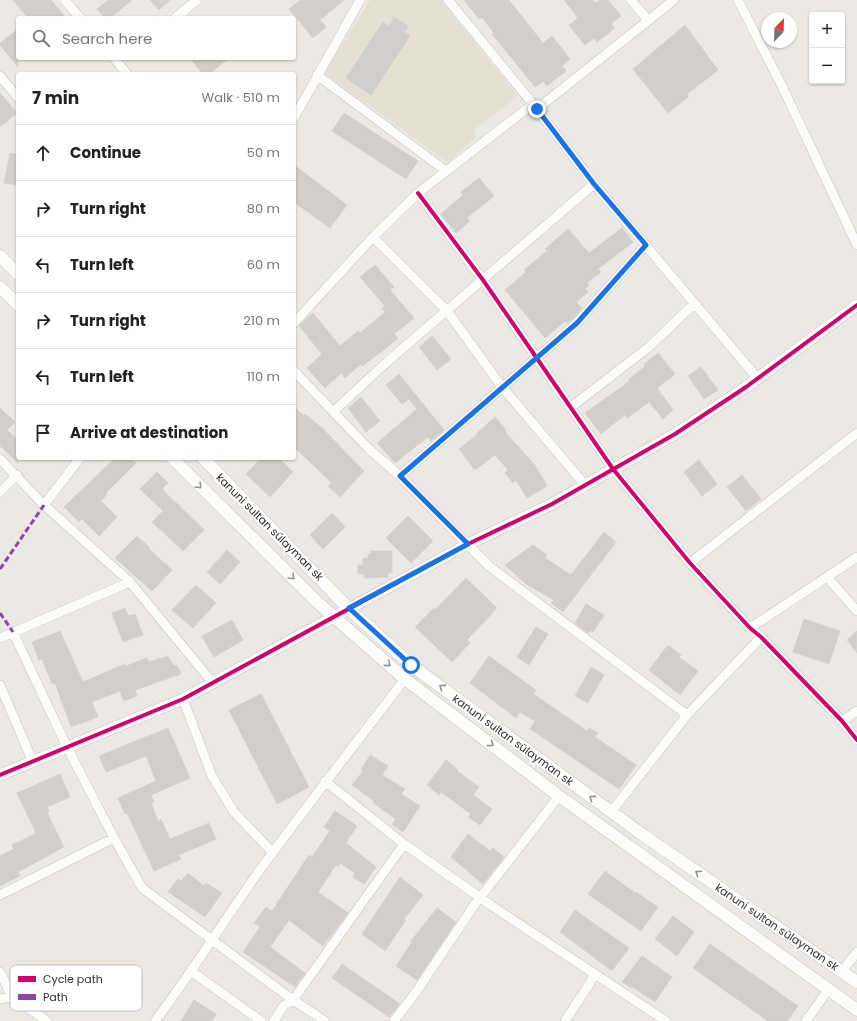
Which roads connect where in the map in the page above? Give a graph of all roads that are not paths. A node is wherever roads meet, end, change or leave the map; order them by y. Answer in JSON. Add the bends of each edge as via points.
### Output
{"nodes":[{"id":1,"x":65,"y":0,"type":"edge"},
{"id":2,"x":197,"y":0,"type":"edge"},
{"id":3,"x":360,"y":0,"type":"edge"},
{"id":4,"x":448,"y":0,"type":"edge"},
{"id":5,"x":631,"y":0,"type":"edge"},
{"id":6,"x":674,"y":0,"type":"edge"},
{"id":7,"x":738,"y":0,"type":"edge"},
{"id":8,"x":78,"y":16,"type":"edge"},
{"id":9,"x":177,"y":16,"type":"edge"},
{"id":10,"x":648,"y":20,"type":"junction"},
{"id":11,"x":119,"y":60,"type":"edge"},
{"id":12,"x":126,"y":72,"type":"edge"},
{"id":13,"x":317,"y":75,"type":"junction"},
{"id":14,"x":0,"y":76,"type":"edge"},
{"id":15,"x":16,"y":96,"type":"edge"},
{"id":16,"x":535,"y":107,"type":"junction"},
{"id":17,"x":296,"y":114,"type":"edge"},
{"id":18,"x":446,"y":171,"type":"junction"},
{"id":19,"x":594,"y":184,"type":"junction"},
{"id":20,"x":418,"y":193,"type":"junction"},
{"id":21,"x":373,"y":237,"type":"junction"},
{"id":22,"x":646,"y":245,"type":"junction"},
{"id":23,"x":857,"y":245,"type":"edge"},
{"id":24,"x":0,"y":256,"type":"edge"},
{"id":25,"x":16,"y":272,"type":"edge"},
{"id":26,"x":483,"y":280,"type":"junction"},
{"id":27,"x":0,"y":287,"type":"edge"},
{"id":28,"x":16,"y":303,"type":"edge"},
{"id":29,"x":695,"y":303,"type":"junction"},
{"id":30,"x":857,"y":305,"type":"edge"},
{"id":31,"x":447,"y":310,"type":"junction"},
{"id":32,"x":296,"y":321,"type":"edge"},
{"id":33,"x":536,"y":358,"type":"junction"},
{"id":34,"x":296,"y":373,"type":"edge"},
{"id":35,"x":758,"y":379,"type":"junction"},
{"id":36,"x":502,"y":387,"type":"junction"},
{"id":37,"x":571,"y":408,"type":"junction"},
{"id":38,"x":334,"y":411,"type":"junction"},
{"id":39,"x":857,"y":433,"type":"edge"},
{"id":40,"x":0,"y":459,"type":"edge"},
{"id":41,"x":78,"y":460,"type":"edge"},
{"id":42,"x":174,"y":460,"type":"edge"},
{"id":43,"x":205,"y":460,"type":"edge"},
{"id":44,"x":613,"y":469,"type":"junction"},
{"id":45,"x":17,"y":475,"type":"junction"},
{"id":46,"x":400,"y":476,"type":"junction"},
{"id":47,"x":585,"y":485,"type":"junction"},
{"id":48,"x":0,"y":492,"type":"edge"},
{"id":49,"x":44,"y":505,"type":"junction"},
{"id":50,"x":468,"y":544,"type":"junction"},
{"id":51,"x":857,"y":557,"type":"edge"},
{"id":52,"x":690,"y":563,"type":"junction"},
{"id":53,"x":827,"y":577,"type":"junction"},
{"id":54,"x":130,"y":582,"type":"junction"},
{"id":55,"x":349,"y":608,"type":"junction"},
{"id":56,"x":857,"y":611,"type":"edge"},
{"id":57,"x":334,"y":617,"type":"junction"},
{"id":58,"x":750,"y":628,"type":"junction"},
{"id":59,"x":14,"y":632,"type":"junction"},
{"id":60,"x":761,"y":637,"type":"junction"},
{"id":61,"x":0,"y":638,"type":"edge"},
{"id":62,"x":405,"y":679,"type":"junction"},
{"id":63,"x":212,"y":682,"type":"junction"},
{"id":64,"x":0,"y":685,"type":"edge"},
{"id":65,"x":183,"y":699,"type":"junction"},
{"id":66,"x":857,"y":711,"type":"edge"},
{"id":67,"x":687,"y":715,"type":"junction"},
{"id":68,"x":842,"y":721,"type":"junction"},
{"id":69,"x":857,"y":740,"type":"edge"},
{"id":70,"x":67,"y":747,"type":"junction"},
{"id":71,"x":32,"y":760,"type":"junction"},
{"id":72,"x":0,"y":775,"type":"edge"},
{"id":73,"x":326,"y":781,"type":"junction"},
{"id":74,"x":559,"y":796,"type":"junction"},
{"id":75,"x":611,"y":812,"type":"junction"},
{"id":76,"x":114,"y":838,"type":"junction"},
{"id":77,"x":404,"y":844,"type":"junction"},
{"id":78,"x":273,"y":852,"type":"junction"},
{"id":79,"x":0,"y":895,"type":"edge"},
{"id":80,"x":481,"y":898,"type":"junction"},
{"id":81,"x":212,"y":940,"type":"junction"},
{"id":82,"x":857,"y":952,"type":"edge"},
{"id":83,"x":191,"y":971,"type":"junction"},
{"id":84,"x":842,"y":971,"type":"junction"},
{"id":85,"x":0,"y":972,"type":"edge"},
{"id":86,"x":594,"y":974,"type":"junction"},
{"id":87,"x":857,"y":982,"type":"edge"},
{"id":88,"x":828,"y":990,"type":"junction"},
{"id":89,"x":10,"y":993,"type":"edge"},
{"id":90,"x":10,"y":997,"type":"edge"},
{"id":91,"x":0,"y":999,"type":"edge"},
{"id":92,"x":293,"y":1000,"type":"junction"},
{"id":93,"x":857,"y":1010,"type":"edge"},
{"id":94,"x":32,"y":1011,"type":"edge"},
{"id":95,"x":47,"y":1021,"type":"edge"},
{"id":96,"x":155,"y":1021,"type":"edge"},
{"id":97,"x":261,"y":1021,"type":"edge"},
{"id":98,"x":274,"y":1021,"type":"edge"},
{"id":99,"x":325,"y":1021,"type":"edge"},
{"id":100,"x":394,"y":1021,"type":"edge"},
{"id":101,"x":564,"y":1021,"type":"edge"},
{"id":102,"x":666,"y":1021,"type":"edge"},
{"id":103,"x":806,"y":1021,"type":"edge"}],
"edges":[{"from":1,"to":8,"type":"street"},
{"from":2,"to":9,"type":"street"},
{"from":3,"to":13,"type":"street"},
{"from":4,"to":16,"type":"street"},
{"from":5,"to":10,"type":"street"},
{"from":6,"to":10,"type":"street"},
{"from":7,"to":23,"type":"street"},
{"from":10,"to":16,"type":"street"},
{"from":11,"to":12,"type":"street"},
{"from":13,"to":17,"type":"street"},
{"from":13,"to":18,"type":"street"},
{"from":14,"to":15,"type":"street"},
{"from":16,"to":18,"type":"street"},
{"from":16,"to":19,"type":"street"},
{"from":18,"to":20,"type":"street"},
{"from":19,"to":22,"type":"street"},
{"from":19,"to":26,"type":"street"},
{"from":20,"to":21,"type":"street"},
{"from":20,"to":26,"type":"street"},
{"from":21,"to":31,"type":"street"},
{"from":21,"to":32,"type":"street"},
{"from":22,"to":29,"type":"street"},
{"from":22,"to":33,"type":"street","via":[[577,323]]},
{"from":24,"to":25,"type":"main road"},
{"from":26,"to":31,"type":"street"},
{"from":26,"to":33,"type":"street"},
{"from":27,"to":28,"type":"main road"},
{"from":29,"to":35,"type":"street"},
{"from":29,"to":37,"type":"street","via":[[648,347]]},
{"from":30,"to":35,"type":"street"},
{"from":31,"to":36,"type":"street"},
{"from":31,"to":38,"type":"street"},
{"from":33,"to":36,"type":"street"},
{"from":33,"to":37,"type":"street"},
{"from":34,"to":38,"type":"street"},
{"from":35,"to":44,"type":"street","via":[[675,434]]},
{"from":36,"to":46,"type":"street"},
{"from":36,"to":47,"type":"street"},
{"from":37,"to":44,"type":"street"},
{"from":38,"to":46,"type":"street","via":[[370,450]]},
{"from":39,"to":52,"type":"street"},
{"from":40,"to":45,"type":"street"},
{"from":41,"to":49,"type":"street"},
{"from":42,"to":57,"type":"main road","one_way":true},
{"from":43,"to":55,"type":"main road","name":"kanuni sultan sülayman sk"},
{"from":44,"to":47,"type":"street"},
{"from":44,"to":52,"type":"street"},
{"from":45,"to":48,"type":"street"},
{"from":45,"to":49,"type":"street"},
{"from":46,"to":50,"type":"street"},
{"from":47,"to":50,"type":"street","via":[[552,504]]},
{"from":49,"to":54,"type":"street"},
{"from":50,"to":55,"type":"street"},
{"from":50,"to":67,"type":"street","via":[[489,566]]},
{"from":51,"to":53,"type":"street"},
{"from":52,"to":58,"type":"street"},
{"from":53,"to":56,"type":"street"},
{"from":53,"to":58,"type":"street"},
{"from":54,"to":59,"type":"street"},
{"from":54,"to":63,"type":"street"},
{"from":55,"to":57,"type":"street"},
{"from":75,"to":55,"type":"main road","name":"kanuni sultan sülayman sk","one_way":true,"via":[[411,665]]},
{"from":57,"to":62,"type":"main road","one_way":true},
{"from":57,"to":63,"type":"street"},
{"from":58,"to":60,"type":"street"},
{"from":59,"to":61,"type":"street"},
{"from":59,"to":70,"type":"street"},
{"from":60,"to":67,"type":"street"},
{"from":60,"to":68,"type":"street"},
{"from":62,"to":73,"type":"street"},
{"from":62,"to":74,"type":"main road","one_way":true},
{"from":63,"to":65,"type":"street"},
{"from":64,"to":71,"type":"street"},
{"from":65,"to":70,"type":"street"},
{"from":65,"to":78,"type":"street","via":[[212,776],[234,812]]},
{"from":66,"to":68,"type":"street"},
{"from":67,"to":75,"type":"street"},
{"from":68,"to":69,"type":"street"},
{"from":70,"to":71,"type":"street"},
{"from":70,"to":76,"type":"street"},
{"from":71,"to":72,"type":"street"},
{"from":73,"to":77,"type":"street"},
{"from":73,"to":78,"type":"street"},
{"from":74,"to":80,"type":"street"},
{"from":74,"to":88,"type":"main road"},
{"from":84,"to":75,"type":"main road","name":"kanuni sultan sülayman sk","one_way":true},
{"from":76,"to":79,"type":"street"},
{"from":76,"to":81,"type":"street","via":[[142,888]]},
{"from":77,"to":80,"type":"street"},
{"from":77,"to":92,"type":"street"},
{"from":78,"to":81,"type":"street"},
{"from":80,"to":86,"type":"street"},
{"from":80,"to":100,"type":"street"},
{"from":81,"to":83,"type":"street"},
{"from":81,"to":92,"type":"street"},
{"from":82,"to":84,"type":"street"},
{"from":83,"to":96,"type":"street"},
{"from":83,"to":97,"type":"street"},
{"from":84,"to":87,"type":"main road","name":"kanuni sultan sülayman sk"},
{"from":85,"to":89,"type":"street"},
{"from":86,"to":101,"type":"street","via":[[590,984]]},
{"from":86,"to":102,"type":"street"},
{"from":88,"to":93,"type":"main road"},
{"from":88,"to":103,"type":"street"},
{"from":90,"to":91,"type":"street"},
{"from":92,"to":98,"type":"street","via":[[283,1006]]},
{"from":92,"to":99,"type":"street"},
{"from":94,"to":95,"type":"street"}]}
